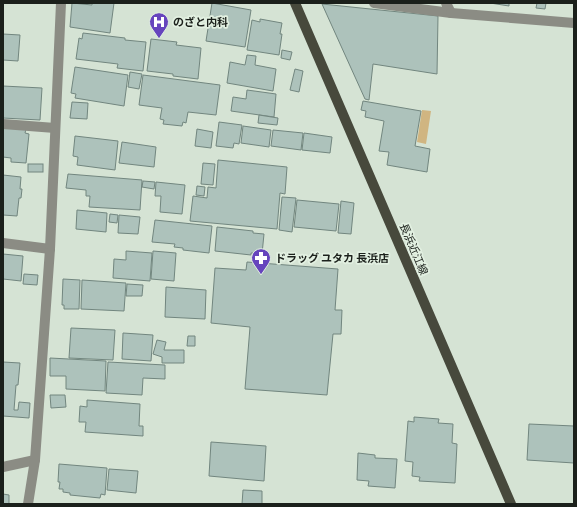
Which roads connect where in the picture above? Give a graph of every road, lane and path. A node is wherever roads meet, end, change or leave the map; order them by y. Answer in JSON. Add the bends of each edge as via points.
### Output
{"nodes":[{"id":1,"x":61,"y":3,"type":"edge"},
{"id":2,"x":295,"y":3,"type":"edge"},
{"id":3,"x":374,"y":3,"type":"edge"},
{"id":4,"x":446,"y":3,"type":"edge"},
{"id":5,"x":451,"y":13,"type":"junction"},
{"id":6,"x":574,"y":23,"type":"edge"},
{"id":7,"x":3,"y":124,"type":"edge"},
{"id":8,"x":55,"y":128,"type":"junction"},
{"id":9,"x":3,"y":243,"type":"edge"},
{"id":10,"x":50,"y":248,"type":"junction"},
{"id":11,"x":35,"y":460,"type":"junction"},
{"id":12,"x":3,"y":467,"type":"edge"},
{"id":13,"x":28,"y":504,"type":"edge"},
{"id":14,"x":511,"y":504,"type":"edge"}],
"edges":[{"from":1,"to":8,"type":"street"},
{"from":2,"to":14,"type":"main road","name":"長浜近江線"},
{"from":3,"to":5,"type":"street"},
{"from":4,"to":5,"type":"street"},
{"from":5,"to":6,"type":"street"},
{"from":7,"to":8,"type":"street"},
{"from":8,"to":10,"type":"street"},
{"from":9,"to":10,"type":"street"},
{"from":10,"to":11,"type":"street"},
{"from":11,"to":12,"type":"street"},
{"from":11,"to":13,"type":"street"}]}
